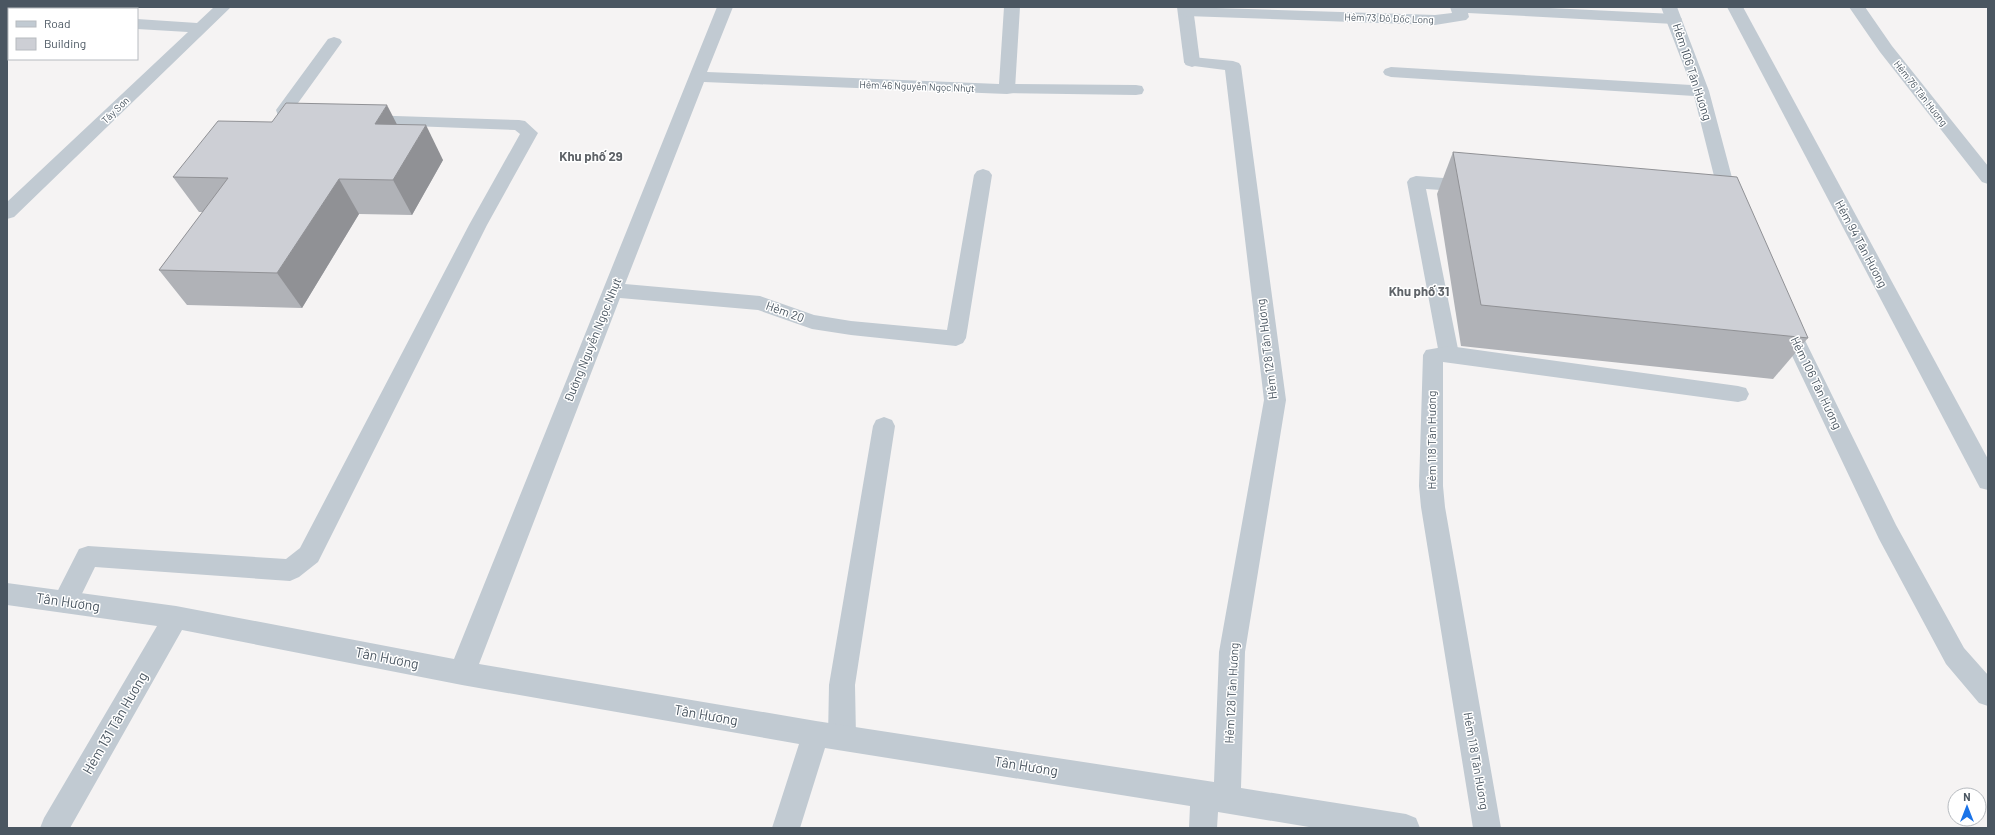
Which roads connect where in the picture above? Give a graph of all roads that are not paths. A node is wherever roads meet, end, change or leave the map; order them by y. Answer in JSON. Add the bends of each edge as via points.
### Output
{"nodes":[{"id":1,"x":223,"y":7,"type":"edge"},
{"id":2,"x":725,"y":7,"type":"edge"},
{"id":3,"x":1012,"y":7,"type":"edge"},
{"id":4,"x":1458,"y":7,"type":"edge"},
{"id":5,"x":1735,"y":7,"type":"edge"},
{"id":6,"x":1857,"y":7,"type":"edge"},
{"id":7,"x":1186,"y":9,"type":"edge"},
{"id":8,"x":1671,"y":13,"type":"edge"},
{"id":9,"x":138,"y":24,"type":"edge"},
{"id":10,"x":201,"y":28,"type":"junction"},
{"id":11,"x":334,"y":42,"type":"dead end"},
{"id":12,"x":1391,"y":72,"type":"dead end"},
{"id":13,"x":697,"y":77,"type":"junction"},
{"id":14,"x":1007,"y":89,"type":"junction"},
{"id":15,"x":1136,"y":90,"type":"dead end"},
{"id":16,"x":1701,"y":91,"type":"junction"},
{"id":17,"x":317,"y":118,"type":"edge"},
{"id":18,"x":348,"y":119,"type":"edge"},
{"id":19,"x":983,"y":175,"type":"dead end"},
{"id":20,"x":1988,"y":178,"type":"edge"},
{"id":21,"x":1486,"y":187,"type":"edge"},
{"id":22,"x":7,"y":213,"type":"edge"},
{"id":23,"x":1740,"y":225,"type":"edge"},
{"id":24,"x":613,"y":290,"type":"junction"},
{"id":25,"x":1777,"y":303,"type":"edge"},
{"id":26,"x":1449,"y":354,"type":"junction"},
{"id":27,"x":1738,"y":394,"type":"dead end"},
{"id":28,"x":884,"y":426,"type":"dead end"},
{"id":29,"x":1988,"y":481,"type":"edge"},
{"id":30,"x":7,"y":594,"type":"edge"},
{"id":31,"x":66,"y":602,"type":"junction"},
{"id":32,"x":176,"y":618,"type":"junction"},
{"id":33,"x":462,"y":672,"type":"junction"},
{"id":34,"x":1988,"y":694,"type":"edge"},
{"id":35,"x":829,"y":735,"type":"junction"},
{"id":36,"x":1216,"y":797,"type":"junction"},
{"id":37,"x":54,"y":828,"type":"edge"},
{"id":38,"x":786,"y":828,"type":"edge"},
{"id":39,"x":1203,"y":828,"type":"edge"},
{"id":40,"x":1397,"y":828,"type":"edge"},
{"id":41,"x":1487,"y":828,"type":"edge"}],
"edges":[{"from":1,"to":10,"type":"street","name":"Tây Sơn"},
{"from":2,"to":13,"type":"street","name":"Đường Nguyễn Ngọc Nhựt"},
{"from":3,"to":14,"type":"street"},
{"from":4,"to":7,"type":"street","name":"Hẻm 73 Đô Đốc Long","via":[[1461,17],[1435,20]]},
{"from":4,"to":8,"type":"street"},
{"from":5,"to":29,"type":"street","name":"Hẻm 94 Tân Hương"},
{"from":6,"to":20,"type":"street","name":"Hẻm 76 Tân Hương","via":[[1886,49]]},
{"from":7,"to":36,"type":"street","name":"Hẻm 128 Tân Hương","via":[[1192,62],[1233,66],[1275,400],[1232,652]]},
{"from":8,"to":16,"type":"street","name":"Hẻm 106 Tân Hương"},
{"from":9,"to":10,"type":"street"},
{"from":10,"to":22,"type":"street","name":"Tây Sơn"},
{"from":11,"to":17,"type":"street","via":[[284,110],[286,117]]},
{"from":12,"to":16,"type":"street"},
{"from":13,"to":14,"type":"street","name":"Hẻm 46 Nguyễn Ngọc Nhựt"},
{"from":13,"to":24,"type":"street","name":"Đường Nguyễn Ngọc Nhựt"},
{"from":14,"to":15,"type":"street","name":"Hẻm 46 Nguyễn Ngọc Nhựt"},
{"from":16,"to":23,"type":"street","name":"Hẻm 106 Tân Hương","via":[[1722,203]]},
{"from":18,"to":31,"type":"street","via":[[519,125],[529,133],[478,225],[309,555],[290,570],[88,556]]},
{"from":19,"to":24,"type":"street","name":"Hẻm 20","via":[[956,338],[812,322],[760,303]]},
{"from":21,"to":26,"type":"street","via":[[1416,182]]},
{"from":24,"to":33,"type":"street","name":"Đường Nguyễn Ngọc Nhựt"},
{"from":25,"to":34,"type":"street","name":"Hẻm 106 Tân Hương","via":[[1887,532],[1955,656]]},
{"from":26,"to":27,"type":"street","name":"Hẻm 118 Tân Hương"},
{"from":26,"to":41,"type":"street","name":"Hẻm 118 Tân Hương","via":[[1433,356],[1431,486]]},
{"from":28,"to":35,"type":"street","via":[[842,685]]},
{"from":30,"to":31,"type":"street","name":"Tân Hương"},
{"from":31,"to":32,"type":"street","name":"Tân Hương"},
{"from":32,"to":33,"type":"street","name":"Tân Hương"},
{"from":32,"to":37,"type":"street","name":"Hẻm 131 Tân Hương"},
{"from":33,"to":35,"type":"street","name":"Tân Hương"},
{"from":35,"to":36,"type":"street","name":"Tân Hương"},
{"from":35,"to":38,"type":"street"},
{"from":36,"to":39,"type":"street"},
{"from":36,"to":40,"type":"street","name":"Tân Hương"}]}
